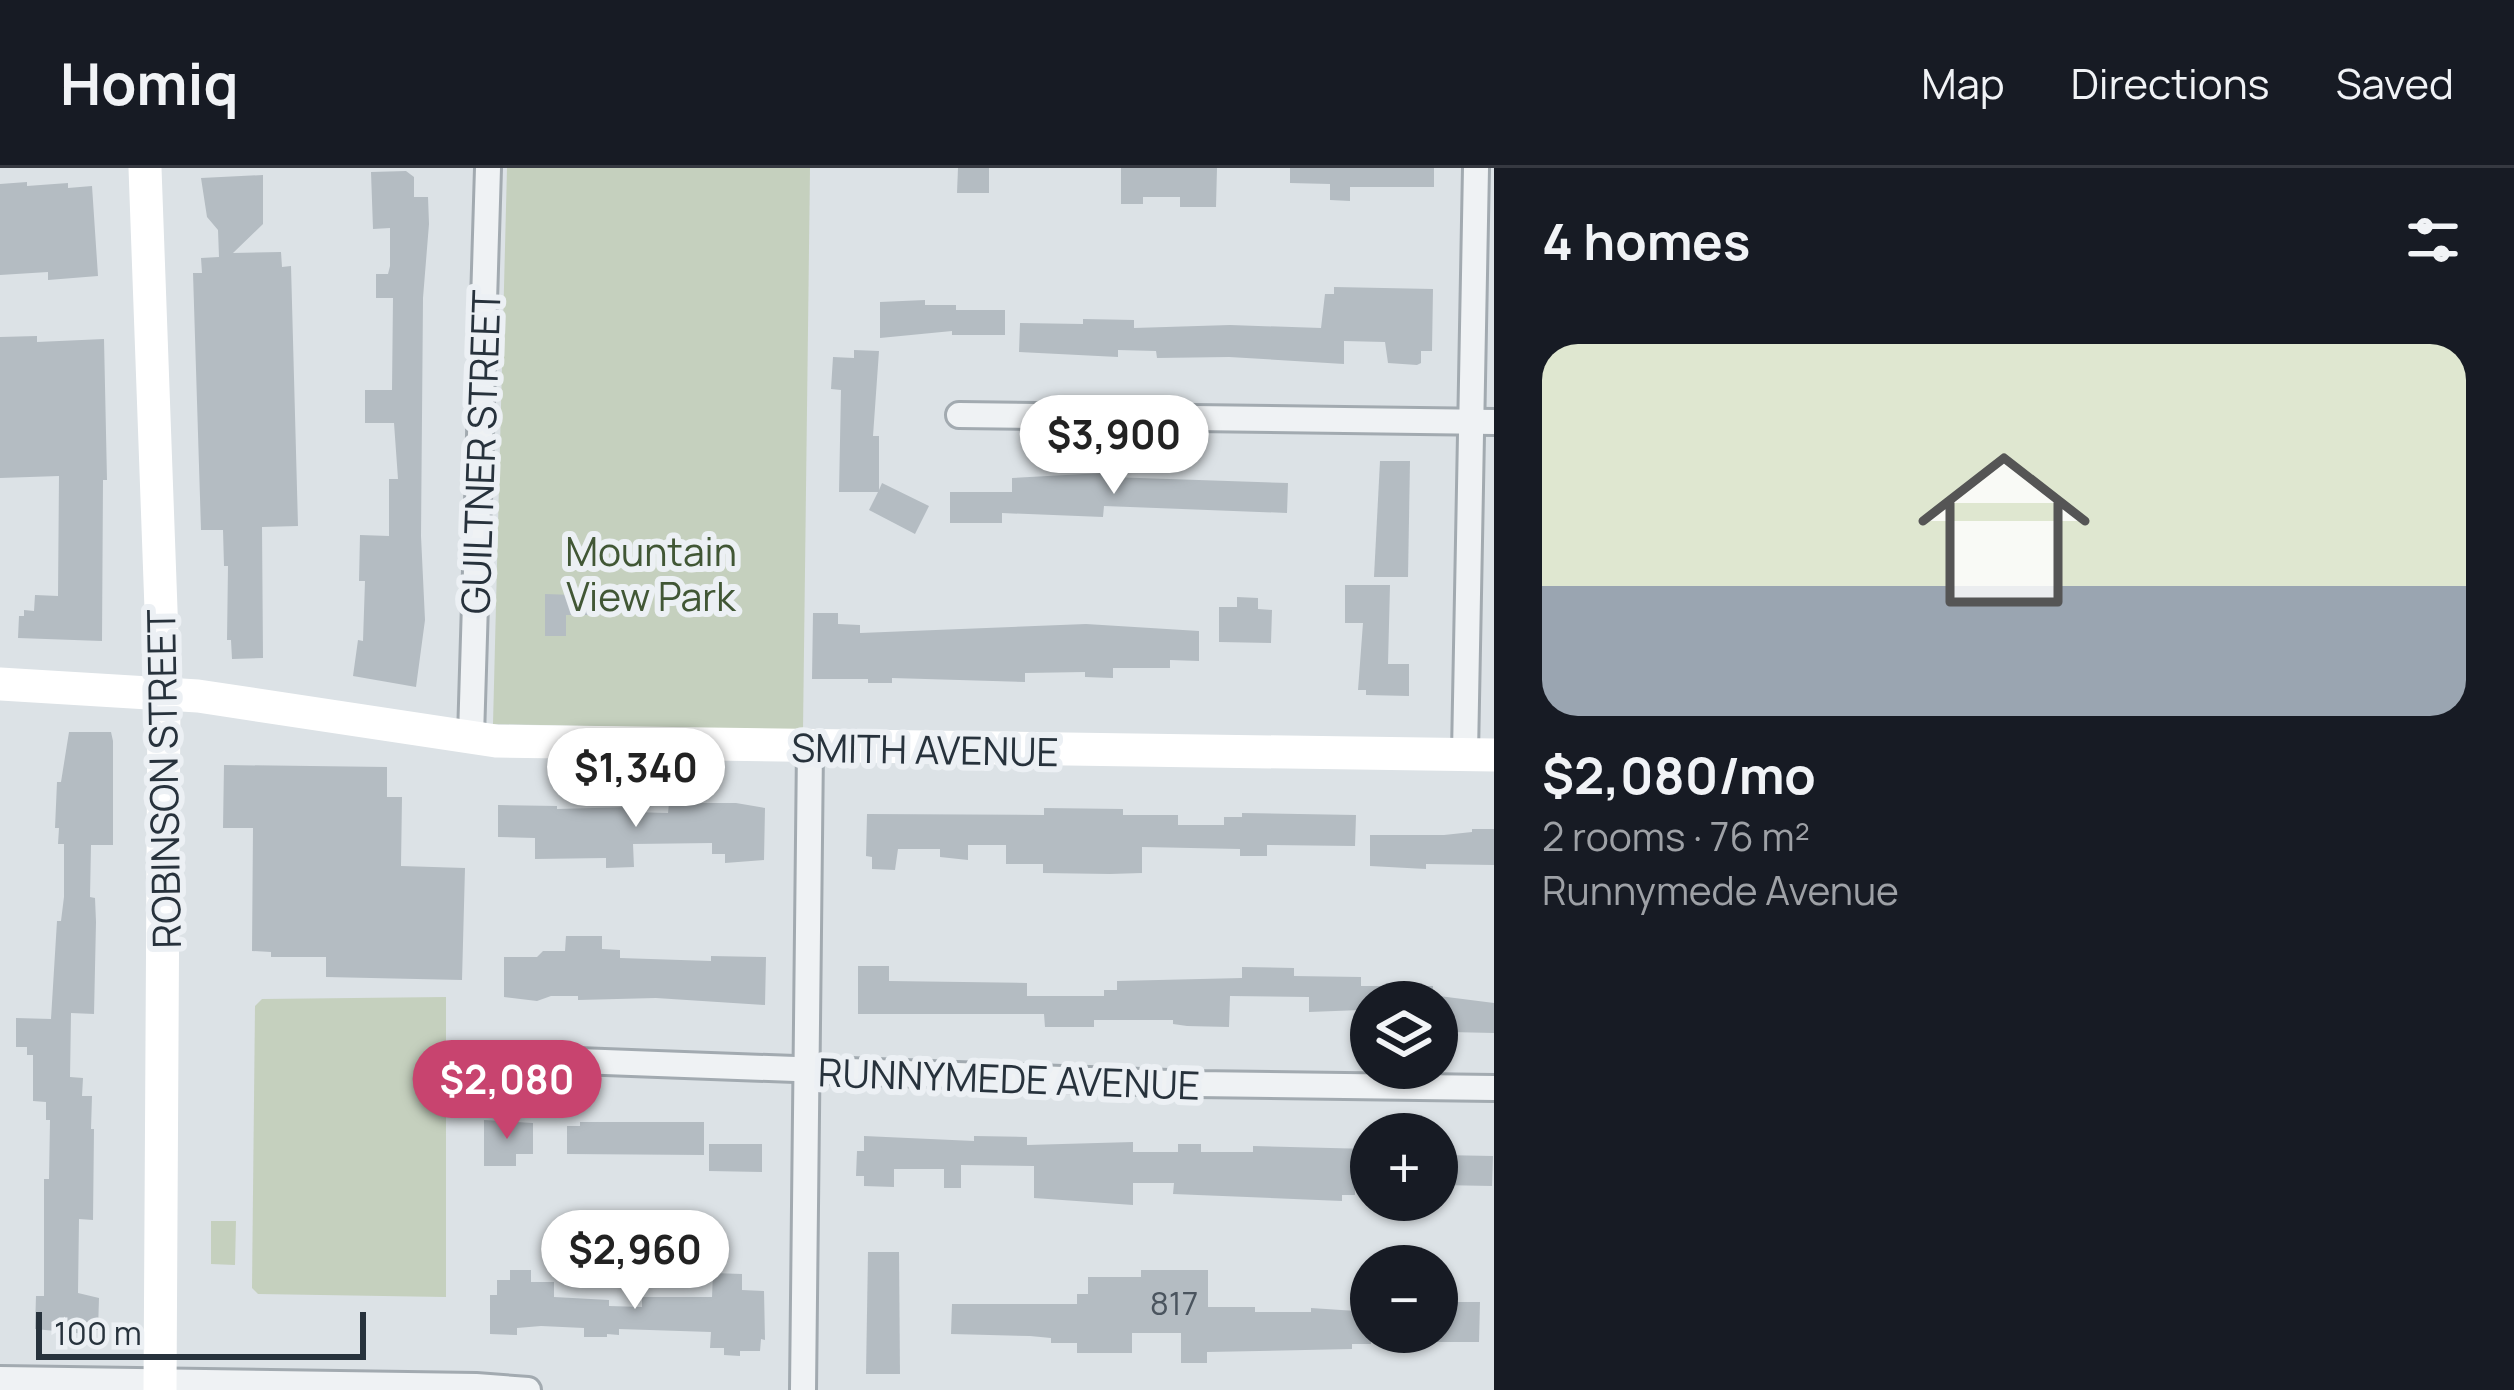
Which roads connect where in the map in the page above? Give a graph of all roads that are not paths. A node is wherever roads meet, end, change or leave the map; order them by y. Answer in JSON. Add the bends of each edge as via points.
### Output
{"nodes":[{"id":1,"x":145,"y":168,"type":"edge"},
{"id":2,"x":488,"y":168,"type":"edge"},
{"id":3,"x":1476,"y":168,"type":"edge"},
{"id":4,"x":958,"y":416,"type":"dead end"},
{"id":5,"x":1483,"y":422,"type":"edge"},
{"id":6,"x":0,"y":684,"type":"edge"},
{"id":7,"x":164,"y":692,"type":"junction"},
{"id":8,"x":471,"y":737,"type":"junction"},
{"id":9,"x":810,"y":748,"type":"junction"},
{"id":10,"x":1480,"y":755,"type":"edge"},
{"id":11,"x":525,"y":1059,"type":"dead end"},
{"id":12,"x":805,"y":1072,"type":"junction"},
{"id":13,"x":1494,"y":1088,"type":"edge"},
{"id":14,"x":0,"y":1379,"type":"edge"},
{"id":15,"x":160,"y":1385,"type":"edge"},
{"id":16,"x":528,"y":1390,"type":"edge"},
{"id":17,"x":803,"y":1390,"type":"edge"}],
"edges":[{"from":1,"to":7,"type":"street","name":"ROBINSON STREET"},
{"from":2,"to":8,"type":"street","name":"GUILTNER STREET"},
{"from":3,"to":5,"type":"street"},
{"from":4,"to":5,"type":"street"},
{"from":5,"to":10,"type":"street"},
{"from":6,"to":7,"type":"street","name":"SMITH AVENUE"},
{"from":7,"to":8,"type":"street","name":"SMITH AVENUE"},
{"from":7,"to":15,"type":"street","name":"ROBINSON STREET"},
{"from":8,"to":9,"type":"street","name":"SMITH AVENUE"},
{"from":9,"to":10,"type":"street","name":"SMITH AVENUE"},
{"from":9,"to":12,"type":"street"},
{"from":11,"to":12,"type":"street","name":"RUNNYMEDE AVENUE"},
{"from":12,"to":13,"type":"street","name":"RUNNYMEDE AVENUE"},
{"from":12,"to":17,"type":"street"},
{"from":14,"to":15,"type":"street"},
{"from":15,"to":16,"type":"street"}]}
